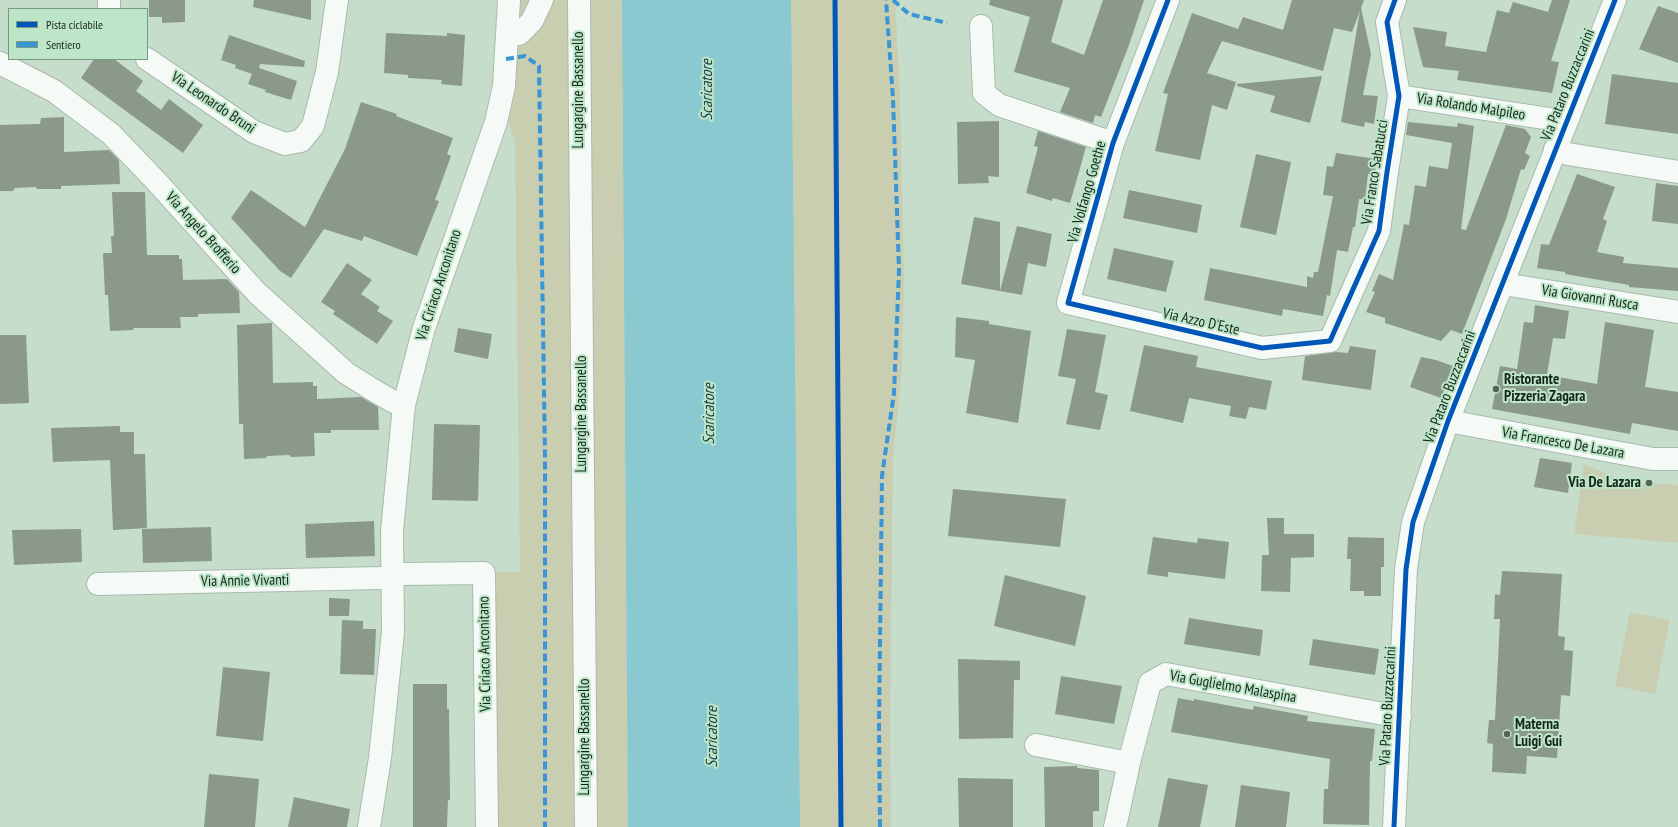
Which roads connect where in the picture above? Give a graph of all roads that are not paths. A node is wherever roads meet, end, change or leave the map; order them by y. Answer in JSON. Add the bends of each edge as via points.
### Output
{"nodes":[{"id":1,"x":337,"y":0,"type":"edge"},
{"id":2,"x":509,"y":0,"type":"edge"},
{"id":3,"x":542,"y":0,"type":"edge"},
{"id":4,"x":579,"y":0,"type":"edge"},
{"id":5,"x":1168,"y":0,"type":"edge"},
{"id":6,"x":1395,"y":0,"type":"edge"},
{"id":7,"x":1616,"y":0,"type":"edge"},
{"id":8,"x":981,"y":26,"type":"dead end"},
{"id":9,"x":508,"y":36,"type":"junction"},
{"id":10,"x":148,"y":60,"type":"edge"},
{"id":11,"x":0,"y":63,"type":"edge"},
{"id":12,"x":1399,"y":96,"type":"junction"},
{"id":13,"x":1565,"y":125,"type":"junction"},
{"id":14,"x":1113,"y":144,"type":"junction"},
{"id":15,"x":1556,"y":149,"type":"junction"},
{"id":16,"x":1678,"y":172,"type":"edge"},
{"id":17,"x":1503,"y":284,"type":"junction"},
{"id":18,"x":1068,"y":304,"type":"joint"},
{"id":19,"x":1678,"y":312,"type":"edge"},
{"id":20,"x":1330,"y":341,"type":"joint"},
{"id":21,"x":404,"y":405,"type":"junction"},
{"id":22,"x":1448,"y":421,"type":"junction"},
{"id":23,"x":1678,"y":460,"type":"edge"},
{"id":24,"x":392,"y":576,"type":"junction"},
{"id":25,"x":98,"y":584,"type":"dead end"},
{"id":26,"x":1400,"y":717,"type":"junction"},
{"id":27,"x":1036,"y":745,"type":"dead end"},
{"id":28,"x":1129,"y":763,"type":"junction"},
{"id":29,"x":369,"y":827,"type":"edge"},
{"id":30,"x":487,"y":827,"type":"edge"},
{"id":31,"x":586,"y":827,"type":"edge"},
{"id":32,"x":1115,"y":827,"type":"edge"},
{"id":33,"x":1394,"y":827,"type":"edge"}],
"edges":[{"from":1,"to":10,"type":"street","name":"Via Leonardo Bruni","via":[[326,72],[313,126],[301,141],[285,144],[254,132]]},
{"from":2,"to":9,"type":"street","name":"Via Ciriaco Anconitano"},
{"from":3,"to":9,"type":"street","via":[[532,21],[519,34]]},
{"from":4,"to":31,"type":"street","name":"Lungargine Bassanello"},
{"from":5,"to":14,"type":"street","name":"Via Volfango Goethe"},
{"from":6,"to":12,"type":"street","name":"Via Franco Sabatucci","via":[[1387,22]]},
{"from":7,"to":13,"type":"street","name":"Via Pataro Buzzaccarini"},
{"from":8,"to":14,"type":"street","name":"Via Volfango Goethe","via":[[984,93],[999,105]]},
{"from":9,"to":21,"type":"street","name":"Via Ciriaco Anconitano","via":[[504,86],[496,122],[424,328]]},
{"from":11,"to":21,"type":"street","name":"Via Angelo Brofferio","via":[[54,91],[110,134],[257,293],[346,373],[394,402]]},
{"from":12,"to":13,"type":"street","name":"Via Rolando Malpileo","via":[[1550,119]]},
{"from":12,"to":20,"type":"street","name":"Via Franco Sabatucci","via":[[1379,231]]},
{"from":13,"to":15,"type":"street","name":"Via Pataro Buzzaccarini"},
{"from":14,"to":18,"type":"street","name":"Via Volfango Goethe"},
{"from":15,"to":16,"type":"street","via":[[1568,154]]},
{"from":15,"to":17,"type":"street","name":"Via Pataro Buzzaccarini"},
{"from":17,"to":19,"type":"street","name":"Via Giovanni Rusca"},
{"from":17,"to":22,"type":"street","name":"Via Pataro Buzzaccarini"},
{"from":18,"to":20,"type":"street","name":"Via Azzo D'Este","via":[[1262,348]]},
{"from":21,"to":24,"type":"street","name":"Via Ciriaco Anconitano","via":[[392,531]]},
{"from":22,"to":23,"type":"street","name":"Via Francesco De Lazara","via":[[1653,459]]},
{"from":22,"to":26,"type":"street","name":"Via Pataro Buzzaccarini","via":[[1413,522],[1406,569]]},
{"from":24,"to":25,"type":"street","name":"Via Annie Vivanti"},
{"from":24,"to":29,"type":"street","name":"Via Ciriaco Anconitano","via":[[393,632],[390,670]]},
{"from":24,"to":30,"type":"street","name":"Via Ciriaco Anconitano","via":[[484,573]]},
{"from":26,"to":28,"type":"street","name":"Via Guglielmo Malaspina","via":[[1166,674],[1150,683]]},
{"from":26,"to":33,"type":"street","name":"Via Pataro Buzzaccarini"},
{"from":27,"to":28,"type":"street"},
{"from":28,"to":32,"type":"street","name":"Via Guglielmo Malaspina"}]}
